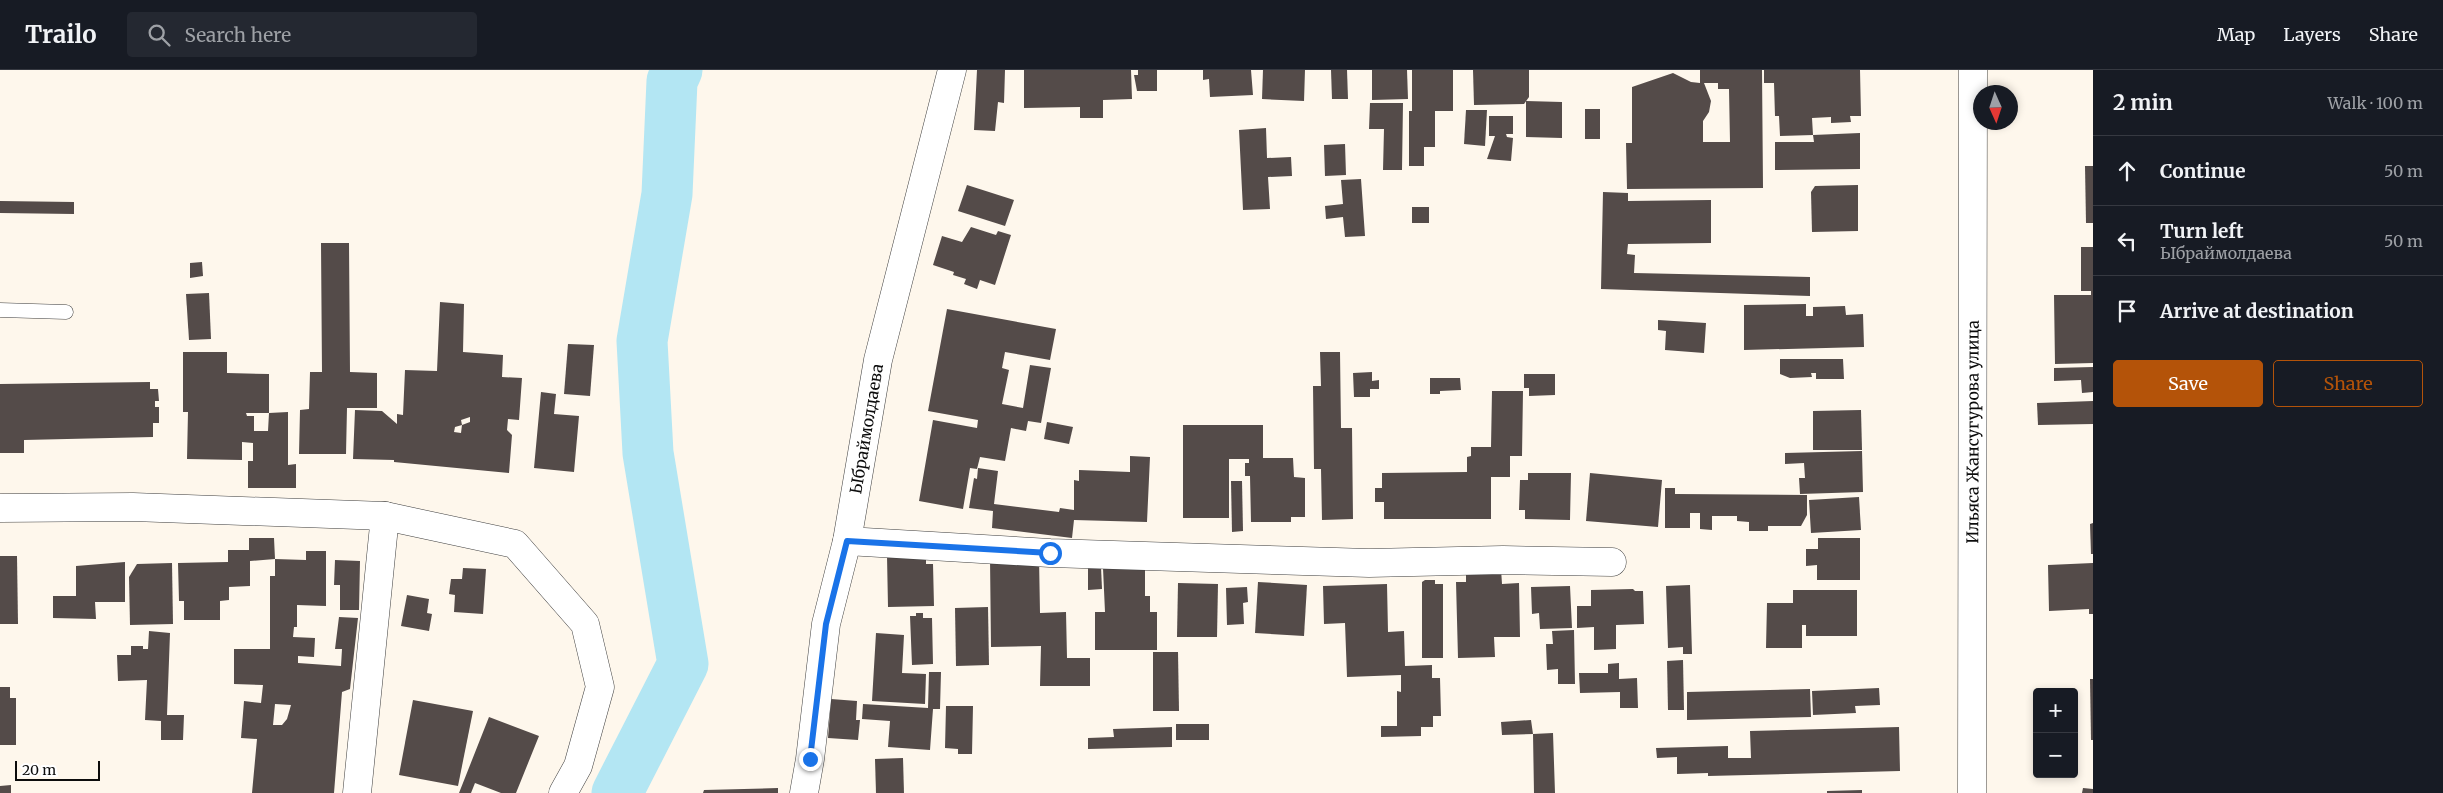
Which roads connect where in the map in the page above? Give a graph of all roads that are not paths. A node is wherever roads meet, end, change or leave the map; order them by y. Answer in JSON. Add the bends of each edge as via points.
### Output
{"nodes":[{"id":1,"x":952,"y":70,"type":"edge"},
{"id":2,"x":1973,"y":70,"type":"edge"},
{"id":3,"x":0,"y":310,"type":"edge"},
{"id":4,"x":66,"y":312,"type":"dead end"},
{"id":5,"x":0,"y":508,"type":"edge"},
{"id":6,"x":385,"y":516,"type":"junction"},
{"id":7,"x":847,"y":541,"type":"junction"},
{"id":8,"x":1612,"y":562,"type":"dead end"},
{"id":9,"x":357,"y":793,"type":"edge"},
{"id":10,"x":563,"y":793,"type":"edge"},
{"id":11,"x":804,"y":793,"type":"edge"},
{"id":12,"x":1972,"y":793,"type":"edge"}],
"edges":[{"from":1,"to":7,"type":"street","name":"Ыбраймолдаева","via":[[878,360]]},
{"from":2,"to":12,"type":"street","name":"Ильяса Жансугурова улица"},
{"from":3,"to":4,"type":"lane"},
{"from":5,"to":6,"type":"street","via":[[133,506]]},
{"from":6,"to":9,"type":"street"},
{"from":6,"to":10,"type":"street","via":[[515,544],[585,624],[600,687],[578,766]]},
{"from":7,"to":8,"type":"street","via":[[1050,553],[1359,562]]},
{"from":7,"to":11,"type":"street","name":"Ыбраймолдаева","via":[[826,624]]}]}
